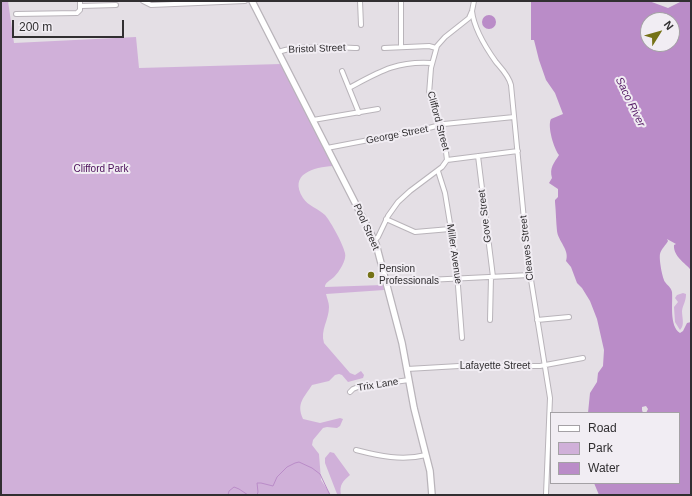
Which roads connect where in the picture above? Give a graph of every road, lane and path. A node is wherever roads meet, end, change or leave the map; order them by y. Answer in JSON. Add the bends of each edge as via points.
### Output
{"nodes":[{"id":1,"x":80,"y":1,"type":"edge"},
{"id":2,"x":143,"y":1,"type":"edge"},
{"id":3,"x":245,"y":1,"type":"edge"},
{"id":4,"x":252,"y":1,"type":"edge"},
{"id":5,"x":360,"y":1,"type":"edge"},
{"id":6,"x":401,"y":1,"type":"edge"},
{"id":7,"x":474,"y":1,"type":"edge"},
{"id":8,"x":208,"y":2,"type":"edge"},
{"id":9,"x":116,"y":5,"type":"dead end"},
{"id":10,"x":81,"y":6,"type":"junction"},
{"id":11,"x":472,"y":11,"type":"junction"},
{"id":12,"x":16,"y":14,"type":"dead end"},
{"id":13,"x":361,"y":25,"type":"dead end"},
{"id":14,"x":401,"y":46,"type":"junction"},
{"id":15,"x":357,"y":48,"type":"dead end"},
{"id":16,"x":384,"y":48,"type":"dead end"},
{"id":17,"x":436,"y":48,"type":"junction"},
{"id":18,"x":278,"y":52,"type":"junction"},
{"id":19,"x":431,"y":63,"type":"junction"},
{"id":20,"x":342,"y":71,"type":"dead end"},
{"id":21,"x":349,"y":88,"type":"junction"},
{"id":22,"x":378,"y":109,"type":"dead end"},
{"id":23,"x":359,"y":113,"type":"junction"},
{"id":24,"x":514,"y":117,"type":"junction"},
{"id":25,"x":313,"y":120,"type":"junction"},
{"id":26,"x":440,"y":125,"type":"junction"},
{"id":27,"x":328,"y":148,"type":"junction"},
{"id":28,"x":518,"y":151,"type":"junction"},
{"id":29,"x":478,"y":156,"type":"junction"},
{"id":30,"x":447,"y":160,"type":"junction"},
{"id":31,"x":438,"y":171,"type":"junction"},
{"id":32,"x":386,"y":219,"type":"junction"},
{"id":33,"x":450,"y":229,"type":"junction"},
{"id":34,"x":374,"y":241,"type":"junction"},
{"id":35,"x":530,"y":275,"type":"junction"},
{"id":36,"x":492,"y":277,"type":"junction"},
{"id":37,"x":458,"y":278,"type":"junction"},
{"id":38,"x":386,"y":282,"type":"junction"},
{"id":39,"x":569,"y":317,"type":"dead end"},
{"id":40,"x":490,"y":320,"type":"dead end"},
{"id":41,"x":537,"y":320,"type":"junction"},
{"id":42,"x":462,"y":338,"type":"dead end"},
{"id":43,"x":583,"y":358,"type":"dead end"},
{"id":44,"x":544,"y":365,"type":"junction"},
{"id":45,"x":407,"y":369,"type":"junction"},
{"id":46,"x":409,"y":380,"type":"junction"},
{"id":47,"x":350,"y":392,"type":"dead end"},
{"id":48,"x":356,"y":450,"type":"dead end"},
{"id":49,"x":426,"y":455,"type":"junction"},
{"id":50,"x":546,"y":494,"type":"edge"},
{"id":51,"x":432,"y":495,"type":"edge"}],
"edges":[{"from":1,"to":10,"type":"street"},
{"from":2,"to":8,"type":"street","via":[[151,5]]},
{"from":3,"to":8,"type":"street"},
{"from":4,"to":18,"type":"main road","name":"Pool Street"},
{"from":5,"to":13,"type":"street"},
{"from":6,"to":14,"type":"street"},
{"from":7,"to":11,"type":"street"},
{"from":9,"to":10,"type":"street"},
{"from":10,"to":12,"type":"street","via":[[77,13]]},
{"from":11,"to":17,"type":"street","name":"Clifford Street","via":[[468,19],[447,34]]},
{"from":11,"to":24,"type":"street","name":"Cleaves Street","via":[[485,44],[510,81]]},
{"from":14,"to":16,"type":"street"},
{"from":14,"to":17,"type":"street"},
{"from":15,"to":18,"type":"street","name":"Bristol Street","via":[[315,48]]},
{"from":17,"to":19,"type":"street","name":"Clifford Street"},
{"from":18,"to":25,"type":"main road","name":"Pool Street"},
{"from":19,"to":21,"type":"street","via":[[389,68]]},
{"from":19,"to":26,"type":"street","name":"Clifford Street","via":[[429,91]]},
{"from":20,"to":21,"type":"street"},
{"from":21,"to":23,"type":"street"},
{"from":22,"to":23,"type":"street"},
{"from":23,"to":25,"type":"street"},
{"from":24,"to":26,"type":"street","name":"George Street"},
{"from":24,"to":28,"type":"street","name":"Cleaves Street"},
{"from":25,"to":27,"type":"main road","name":"Pool Street"},
{"from":26,"to":27,"type":"street","name":"George Street"},
{"from":26,"to":30,"type":"street","name":"Clifford Street"},
{"from":27,"to":34,"type":"main road","name":"Pool Street"},
{"from":28,"to":29,"type":"street"},
{"from":28,"to":35,"type":"street","name":"Cleaves Street"},
{"from":29,"to":30,"type":"street"},
{"from":29,"to":36,"type":"street","name":"Gove Street"},
{"from":30,"to":31,"type":"street","name":"Clifford Street"},
{"from":31,"to":32,"type":"street","name":"Clifford Street","via":[[403,197]]},
{"from":31,"to":33,"type":"street","name":"Miller Avenue","via":[[445,193]]},
{"from":32,"to":33,"type":"street","via":[[416,232]]},
{"from":32,"to":34,"type":"street","name":"Clifford Street"},
{"from":33,"to":37,"type":"street","name":"Miller Avenue"},
{"from":34,"to":38,"type":"main road","name":"Pool Street"},
{"from":35,"to":36,"type":"street"},
{"from":35,"to":41,"type":"street","name":"Cleaves Street"},
{"from":36,"to":37,"type":"street"},
{"from":36,"to":40,"type":"street","name":"Gove Street"},
{"from":37,"to":38,"type":"street"},
{"from":37,"to":42,"type":"street","name":"Miller Avenue"},
{"from":38,"to":45,"type":"main road","name":"Pool Street"},
{"from":39,"to":41,"type":"street"},
{"from":41,"to":44,"type":"street","name":"Cleaves Street"},
{"from":43,"to":44,"type":"street","name":"Lafayette Street"},
{"from":44,"to":45,"type":"street","name":"Lafayette Street"},
{"from":44,"to":50,"type":"street","name":"Cleaves Street","via":[[550,406]]},
{"from":45,"to":46,"type":"main road","name":"Pool Street"},
{"from":46,"to":47,"type":"street","name":"Trix Lane","via":[[358,387]]},
{"from":46,"to":49,"type":"main road","name":"Pool Street"},
{"from":48,"to":49,"type":"street","via":[[379,456],[410,458]]},
{"from":49,"to":51,"type":"main road","name":"Pool Street","via":[[431,473]]}]}
